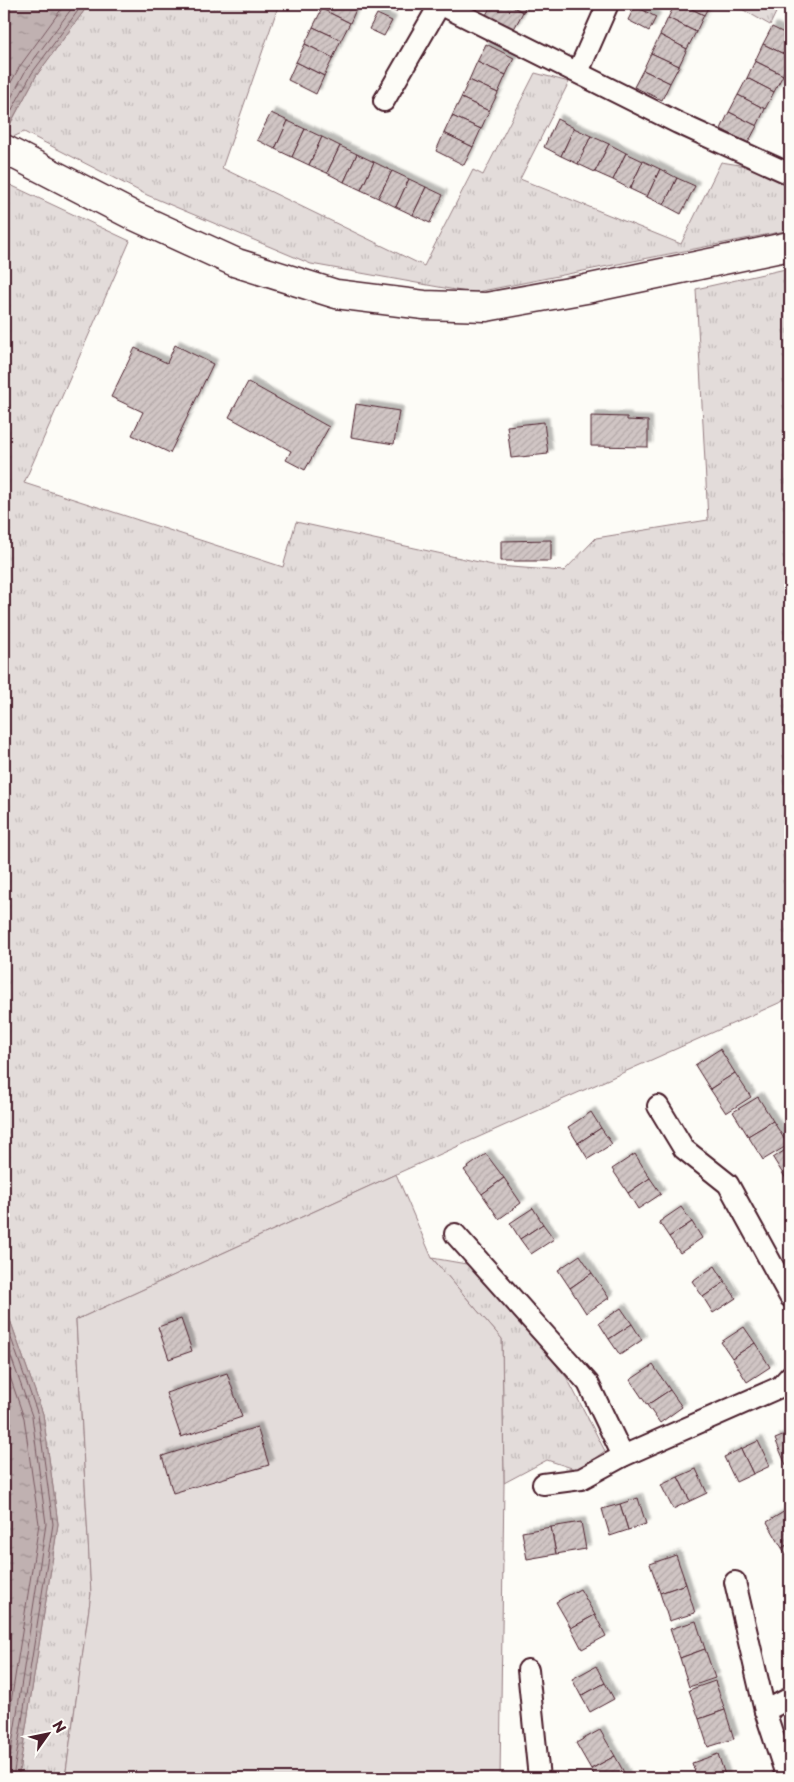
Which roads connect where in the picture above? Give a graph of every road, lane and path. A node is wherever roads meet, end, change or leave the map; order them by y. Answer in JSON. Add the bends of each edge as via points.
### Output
{"nodes":[{"id":1,"x":440,"y":4,"type":"edge"},
{"id":2,"x":608,"y":4,"type":"edge"},
{"id":3,"x":578,"y":72,"type":"junction"},
{"id":4,"x":384,"y":101,"type":"dead end"},
{"id":5,"x":4,"y":149,"type":"edge"},
{"id":6,"x":790,"y":174,"type":"edge"},
{"id":7,"x":790,"y":246,"type":"edge"},
{"id":8,"x":658,"y":1106,"type":"dead end"},
{"id":9,"x":455,"y":1234,"type":"dead end"},
{"id":10,"x":790,"y":1297,"type":"edge"},
{"id":11,"x":790,"y":1376,"type":"edge"},
{"id":12,"x":623,"y":1456,"type":"junction"},
{"id":13,"x":543,"y":1484,"type":"dead end"},
{"id":14,"x":735,"y":1582,"type":"dead end"},
{"id":15,"x":528,"y":1670,"type":"dead end"},
{"id":16,"x":790,"y":1698,"type":"edge"},
{"id":17,"x":765,"y":1711,"type":"junction"},
{"id":18,"x":539,"y":1778,"type":"edge"},
{"id":19,"x":787,"y":1778,"type":"edge"}],
"edges":[{"from":1,"to":3,"type":"street"},
{"from":1,"to":4,"type":"street"},
{"from":2,"to":3,"type":"street"},
{"from":3,"to":6,"type":"street","via":[[678,123]]},
{"from":5,"to":7,"type":"main road","via":[[132,215],[237,263],[336,294],[424,305],[486,307]]},
{"from":8,"to":10,"type":"street","via":[[684,1149],[728,1184]]},
{"from":9,"to":12,"type":"street","via":[[588,1383]]},
{"from":11,"to":12,"type":"street","via":[[780,1387]]},
{"from":12,"to":13,"type":"street","via":[[581,1479]]},
{"from":14,"to":17,"type":"street"},
{"from":15,"to":18,"type":"street"},
{"from":16,"to":17,"type":"street"},
{"from":17,"to":19,"type":"street"}]}
